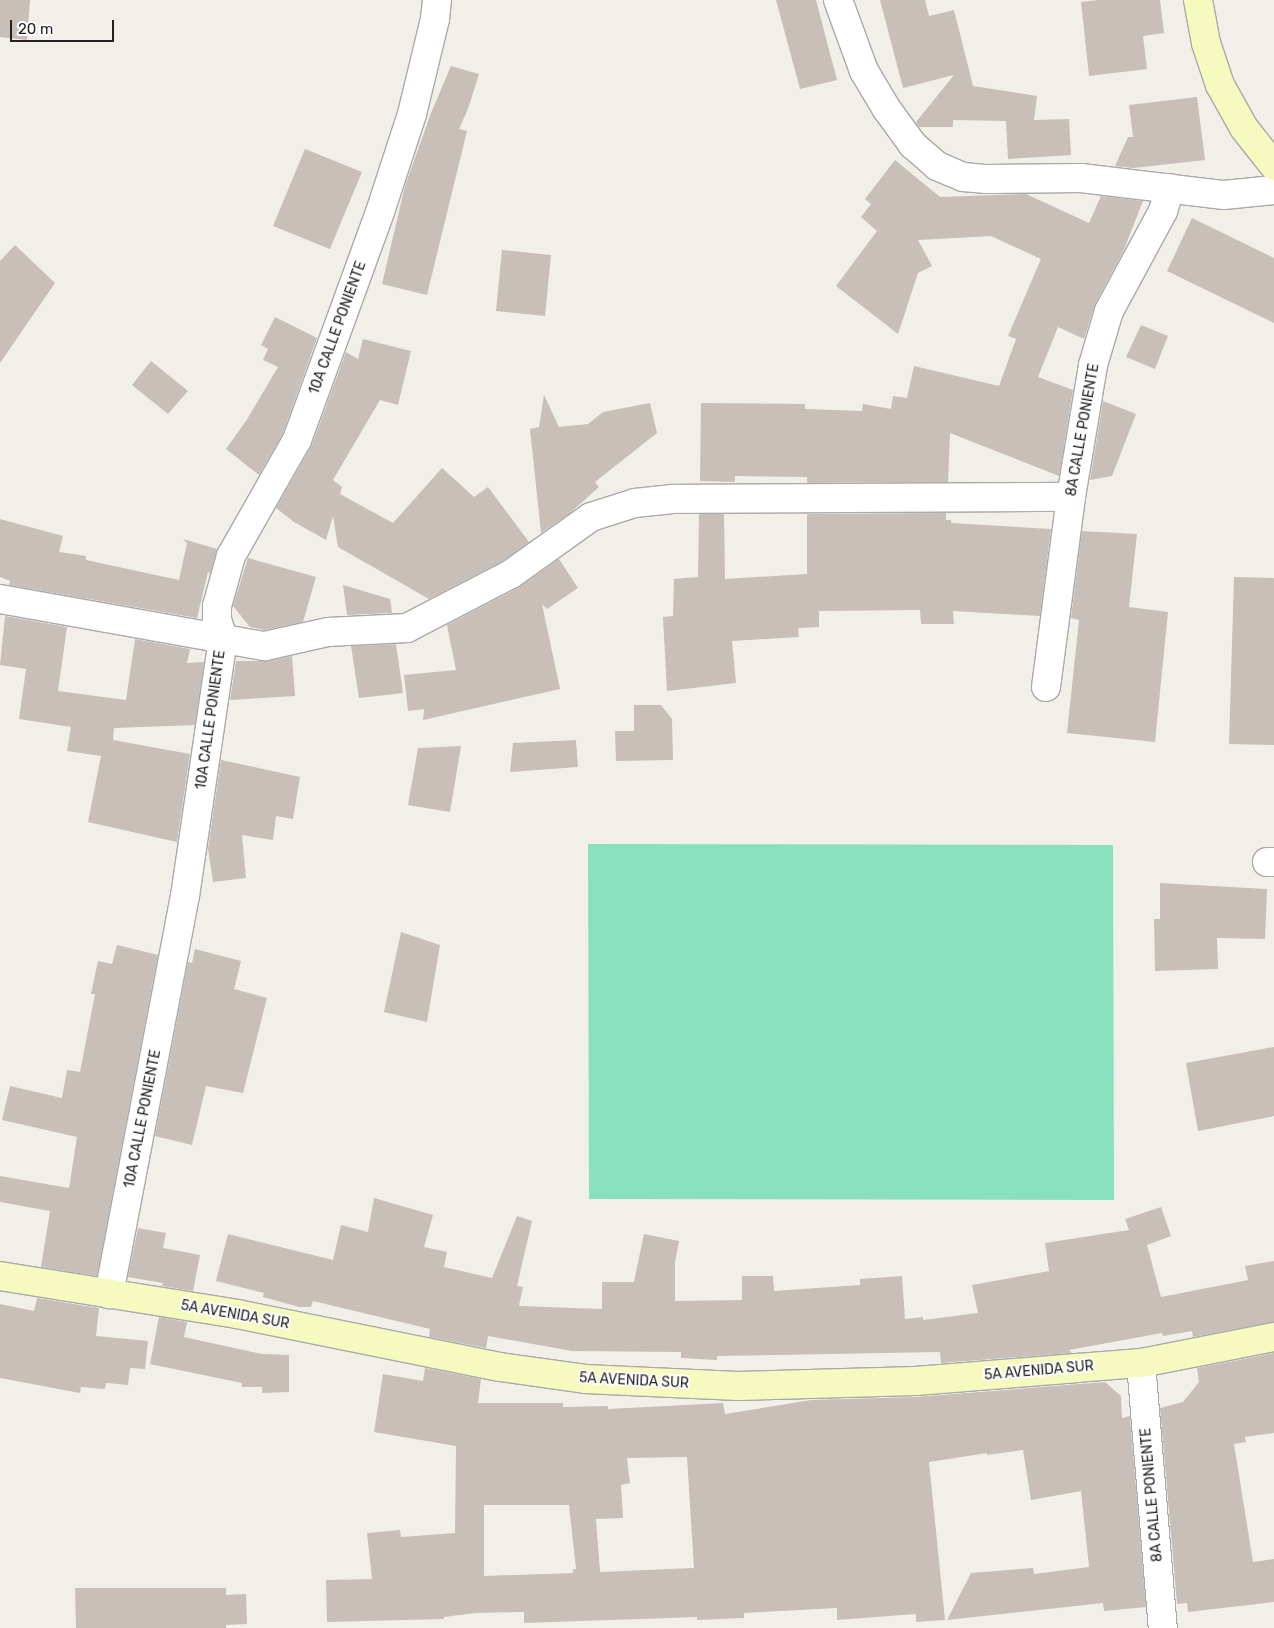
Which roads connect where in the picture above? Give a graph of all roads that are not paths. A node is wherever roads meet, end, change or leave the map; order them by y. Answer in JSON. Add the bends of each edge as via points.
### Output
{"nodes":[{"id":1,"x":437,"y":0,"type":"edge"},
{"id":2,"x":838,"y":0,"type":"edge"},
{"id":3,"x":1198,"y":0,"type":"edge"},
{"id":4,"x":1274,"y":166,"type":"edge"},
{"id":5,"x":1170,"y":188,"type":"junction"},
{"id":6,"x":1274,"y":190,"type":"edge"},
{"id":7,"x":1071,"y":497,"type":"junction"},
{"id":8,"x":0,"y":599,"type":"edge"},
{"id":9,"x":223,"y":639,"type":"junction"},
{"id":10,"x":1046,"y":687,"type":"dead end"},
{"id":11,"x":0,"y":1276,"type":"edge"},
{"id":12,"x":109,"y":1294,"type":"junction"},
{"id":13,"x":1274,"y":1337,"type":"edge"},
{"id":14,"x":1141,"y":1362,"type":"junction"},
{"id":15,"x":1163,"y":1628,"type":"edge"}],
"edges":[{"from":1,"to":9,"type":"street","name":"10A CALLE PONIENTE","via":[[412,114],[380,212],[303,422],[232,556],[218,606],[217,618]]},
{"from":2,"to":5,"type":"street","via":[[864,70],[886,108],[912,145],[937,166],[963,177],[987,180],[1081,178]]},
{"from":3,"to":4,"type":"street","via":[[1206,43],[1220,84],[1244,128]]},
{"from":5,"to":6,"type":"street","via":[[1224,195]]},
{"from":5,"to":7,"type":"street","name":"8A CALLE PONIENTE","via":[[1163,211],[1109,311],[1093,364]]},
{"from":7,"to":9,"type":"street","via":[[671,499],[635,502],[591,517],[511,574],[406,628],[328,632],[265,646]]},
{"from":7,"to":10,"type":"street","name":"8A CALLE PONIENTE"},
{"from":8,"to":9,"type":"street"},
{"from":9,"to":12,"type":"street","name":"10A CALLE PONIENTE","via":[[185,896]]},
{"from":11,"to":12,"type":"street","name":"5A AVENIDA SUR"},
{"from":12,"to":14,"type":"street","name":"5A AVENIDA SUR","via":[[237,1314],[500,1367],[585,1379],[738,1386],[916,1381]]},
{"from":13,"to":14,"type":"street","name":"5A AVENIDA SUR"},
{"from":14,"to":15,"type":"street","name":"8A CALLE PONIENTE"}]}
